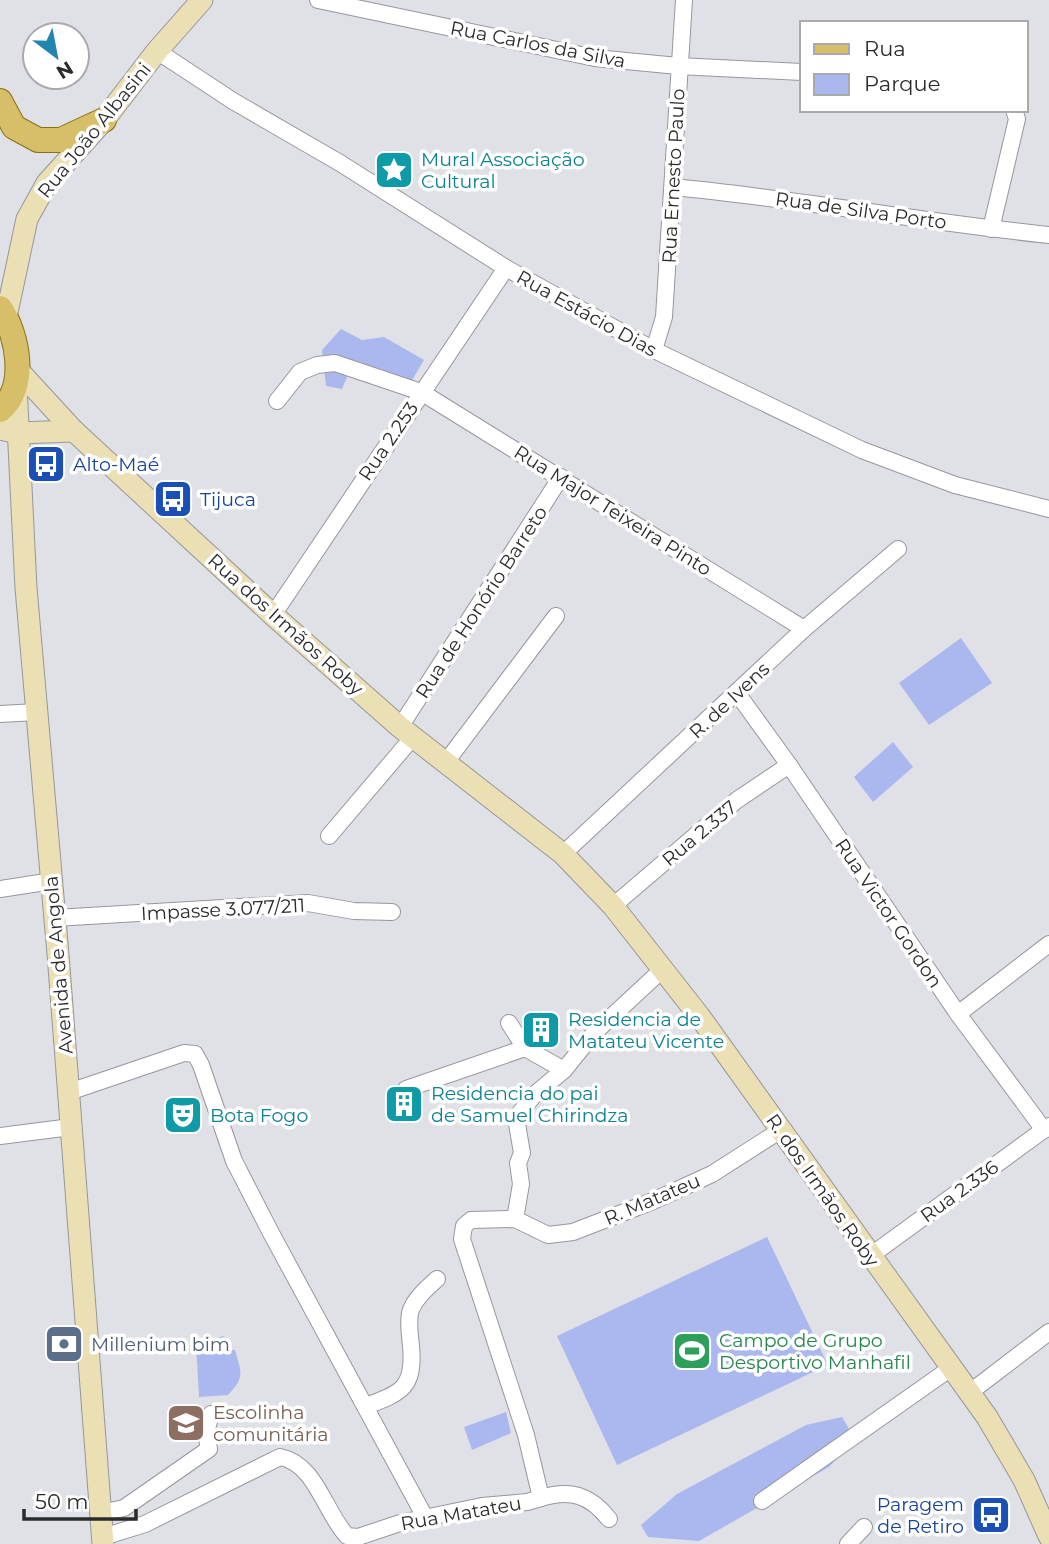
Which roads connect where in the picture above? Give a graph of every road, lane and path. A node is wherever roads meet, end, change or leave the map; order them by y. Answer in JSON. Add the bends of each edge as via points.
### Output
{"nodes":[{"id":1,"x":202,"y":0,"type":"edge"},
{"id":2,"x":318,"y":0,"type":"edge"},
{"id":3,"x":684,"y":0,"type":"edge"},
{"id":4,"x":158,"y":51,"type":"junction"},
{"id":5,"x":678,"y":66,"type":"junction"},
{"id":6,"x":800,"y":72,"type":"edge"},
{"id":7,"x":0,"y":100,"type":"edge"},
{"id":8,"x":1015,"y":112,"type":"edge"},
{"id":9,"x":104,"y":120,"type":"junction"},
{"id":10,"x":673,"y":187,"type":"junction"},
{"id":11,"x":991,"y":229,"type":"junction"},
{"id":12,"x":1049,"y":234,"type":"edge"},
{"id":13,"x":506,"y":268,"type":"junction"},
{"id":14,"x":3,"y":312,"type":"edge"},
{"id":15,"x":654,"y":350,"type":"junction"},
{"id":16,"x":17,"y":377,"type":"junction"},
{"id":17,"x":421,"y":392,"type":"junction"},
{"id":18,"x":277,"y":401,"type":"dead end"},
{"id":19,"x":0,"y":410,"type":"edge"},
{"id":20,"x":9,"y":431,"type":"edge"},
{"id":21,"x":74,"y":431,"type":"junction"},
{"id":22,"x":561,"y":477,"type":"junction"},
{"id":23,"x":1049,"y":509,"type":"edge"},
{"id":24,"x":898,"y":549,"type":"dead end"},
{"id":25,"x":273,"y":615,"type":"junction"},
{"id":26,"x":556,"y":616,"type":"dead end"},
{"id":27,"x":804,"y":629,"type":"junction"},
{"id":28,"x":737,"y":693,"type":"junction"},
{"id":29,"x":37,"y":712,"type":"junction"},
{"id":30,"x":0,"y":714,"type":"edge"},
{"id":31,"x":407,"y":732,"type":"junction"},
{"id":32,"x":446,"y":762,"type":"junction"},
{"id":33,"x":789,"y":765,"type":"junction"},
{"id":34,"x":329,"y":836,"type":"dead end"},
{"id":35,"x":567,"y":858,"type":"junction"},
{"id":36,"x":52,"y":881,"type":"junction"},
{"id":37,"x":0,"y":889,"type":"edge"},
{"id":38,"x":613,"y":906,"type":"junction"},
{"id":39,"x":392,"y":912,"type":"dead end"},
{"id":40,"x":55,"y":918,"type":"junction"},
{"id":41,"x":1049,"y":944,"type":"edge"},
{"id":42,"x":664,"y":968,"type":"junction"},
{"id":43,"x":958,"y":1014,"type":"junction"},
{"id":44,"x":509,"y":1023,"type":"dead end"},
{"id":45,"x":525,"y":1048,"type":"junction"},
{"id":46,"x":564,"y":1070,"type":"junction"},
{"id":47,"x":406,"y":1089,"type":"dead end"},
{"id":48,"x":69,"y":1092,"type":"junction"},
{"id":49,"x":71,"y":1128,"type":"junction"},
{"id":50,"x":1047,"y":1128,"type":"edge"},
{"id":51,"x":781,"y":1130,"type":"junction"},
{"id":52,"x":0,"y":1136,"type":"edge"},
{"id":53,"x":516,"y":1219,"type":"junction"},
{"id":54,"x":870,"y":1256,"type":"junction"},
{"id":55,"x":436,"y":1279,"type":"dead end"},
{"id":56,"x":1049,"y":1332,"type":"edge"},
{"id":57,"x":951,"y":1368,"type":"junction"},
{"id":58,"x":969,"y":1392,"type":"junction"},
{"id":59,"x":366,"y":1406,"type":"junction"},
{"id":60,"x":211,"y":1414,"type":"dead end"},
{"id":61,"x":541,"y":1498,"type":"junction"},
{"id":62,"x":762,"y":1501,"type":"dead end"},
{"id":63,"x":101,"y":1513,"type":"junction"},
{"id":64,"x":426,"y":1519,"type":"junction"},
{"id":65,"x":609,"y":1519,"type":"dead end"},
{"id":66,"x":864,"y":1527,"type":"dead end"},
{"id":67,"x":1049,"y":1536,"type":"edge"},
{"id":68,"x":103,"y":1540,"type":"edge"},
{"id":69,"x":848,"y":1544,"type":"edge"}],
"edges":[{"from":1,"to":4,"type":"street","name":"Rua João Albasini"},
{"from":2,"to":5,"type":"street","name":"Rua Carlos da Silva","via":[[595,58]]},
{"from":3,"to":5,"type":"street","name":"Rua Ernesto Paulo"},
{"from":4,"to":9,"type":"street","name":"Rua João Albasini"},
{"from":4,"to":13,"type":"street","name":"Rua Estácio Dias"},
{"from":5,"to":6,"type":"street","name":"Rua Carlos da Silva"},
{"from":5,"to":10,"type":"street","name":"Rua Ernesto Paulo"},
{"from":7,"to":9,"type":"main road","via":[[14,127],[37,140],[61,140]]},
{"from":8,"to":11,"type":"street","via":[[1017,119]]},
{"from":9,"to":14,"type":"street","name":"Rua João Albasini","via":[[47,183],[27,219]]},
{"from":10,"to":11,"type":"street","name":"Rua de Silva Porto"},
{"from":10,"to":15,"type":"street","name":"Rua Ernesto Paulo","via":[[664,317]]},
{"from":11,"to":12,"type":"street","name":"Rua de Silva Porto"},
{"from":13,"to":15,"type":"street","name":"Rua Estácio Dias"},
{"from":13,"to":17,"type":"street","name":"Rua 2.253"},
{"from":14,"to":16,"type":"main road","via":[[13,338]]},
{"from":15,"to":23,"type":"street","name":"Rua Estácio Dias","via":[[862,450],[954,485]]},
{"from":16,"to":19,"type":"main road","via":[[13,396]]},
{"from":16,"to":20,"type":"street","name":"Avenida de Angola"},
{"from":16,"to":21,"type":"street","name":"Rua dos Irmãos Roby"},
{"from":17,"to":18,"type":"street","name":"Rua Major Teixeira Pinto","via":[[335,363],[300,372]]},
{"from":17,"to":22,"type":"street","name":"Rua Major Teixeira Pinto"},
{"from":17,"to":25,"type":"street","name":"Rua 2.253"},
{"from":20,"to":21,"type":"street"},
{"from":20,"to":29,"type":"street","name":"Avenida de Angola","via":[[20,487]]},
{"from":21,"to":25,"type":"street","name":"Rua dos Irmãos Roby"},
{"from":22,"to":27,"type":"street","name":"Rua Major Teixeira Pinto"},
{"from":22,"to":31,"type":"street","name":"Rua de Honório Barreto"},
{"from":24,"to":27,"type":"street","name":"R. de Ivens"},
{"from":25,"to":31,"type":"street","name":"Rua dos Irmãos Roby"},
{"from":26,"to":32,"type":"street"},
{"from":27,"to":28,"type":"street","name":"R. de Ivens"},
{"from":28,"to":33,"type":"street","name":"Rua Victor Gordon"},
{"from":28,"to":35,"type":"street","name":"R. de Ivens"},
{"from":29,"to":30,"type":"street"},
{"from":29,"to":36,"type":"street","name":"Avenida de Angola"},
{"from":31,"to":32,"type":"street","name":"Rua dos Irmãos Roby"},
{"from":31,"to":34,"type":"street","name":"Rua de Honório Barreto"},
{"from":32,"to":35,"type":"street","name":"Rua dos Irmãos Roby"},
{"from":33,"to":38,"type":"street","name":"Rua 2.337","via":[[737,800]]},
{"from":33,"to":43,"type":"street","name":"Rua Victor Gordon"},
{"from":35,"to":38,"type":"street","name":"R. dos Irmãos Roby"},
{"from":36,"to":37,"type":"street"},
{"from":36,"to":40,"type":"street","name":"Avenida de Angola"},
{"from":38,"to":42,"type":"street","name":"R. dos Irmãos Roby"},
{"from":39,"to":40,"type":"street","name":"Impasse 3.077/211","via":[[308,903]]},
{"from":40,"to":48,"type":"street","name":"Avenida de Angola"},
{"from":41,"to":43,"type":"street"},
{"from":42,"to":46,"type":"street","via":[[594,1032]]},
{"from":42,"to":51,"type":"street","name":"R. dos Irmãos Roby"},
{"from":43,"to":50,"type":"street","name":"Rua Victor Gordon"},
{"from":44,"to":45,"type":"street"},
{"from":45,"to":46,"type":"street"},
{"from":45,"to":47,"type":"street"},
{"from":46,"to":53,"type":"street","via":[[534,1095],[516,1118],[522,1153]]},
{"from":48,"to":49,"type":"street","name":"Avenida de Angola"},
{"from":48,"to":59,"type":"street","via":[[184,1053],[194,1054],[234,1161]]},
{"from":49,"to":52,"type":"street"},
{"from":49,"to":63,"type":"street","name":"Avenida de Angola"},
{"from":50,"to":54,"type":"street","name":"Rua 2.336"},
{"from":51,"to":53,"type":"street","name":"R. Matateu","via":[[712,1174],[573,1232],[548,1235]]},
{"from":51,"to":54,"type":"street","name":"R. dos Irmãos Roby"},
{"from":53,"to":61,"type":"street","name":"Rua Matateu","via":[[471,1220],[464,1226],[462,1239],[526,1435]]},
{"from":54,"to":57,"type":"street","name":"R. dos Irmãos Roby"},
{"from":55,"to":59,"type":"street","via":[[410,1311],[409,1380],[400,1392]]},
{"from":56,"to":58,"type":"street"},
{"from":57,"to":58,"type":"street","name":"R. dos Irmãos Roby"},
{"from":57,"to":62,"type":"street"},
{"from":58,"to":67,"type":"street","name":"R. dos Irmãos Roby","via":[[1024,1480]]},
{"from":59,"to":64,"type":"street"},
{"from":60,"to":63,"type":"street","via":[[206,1433],[209,1448],[124,1508]]},
{"from":61,"to":64,"type":"street","name":"Rua Matateu"},
{"from":61,"to":65,"type":"street","via":[[585,1496]]},
{"from":63,"to":68,"type":"street","name":"Avenida de Angola"},
{"from":64,"to":68,"type":"street","name":"Rua Matateu","via":[[347,1536],[311,1478],[292,1460],[279,1457]]},
{"from":66,"to":69,"type":"street"}]}
